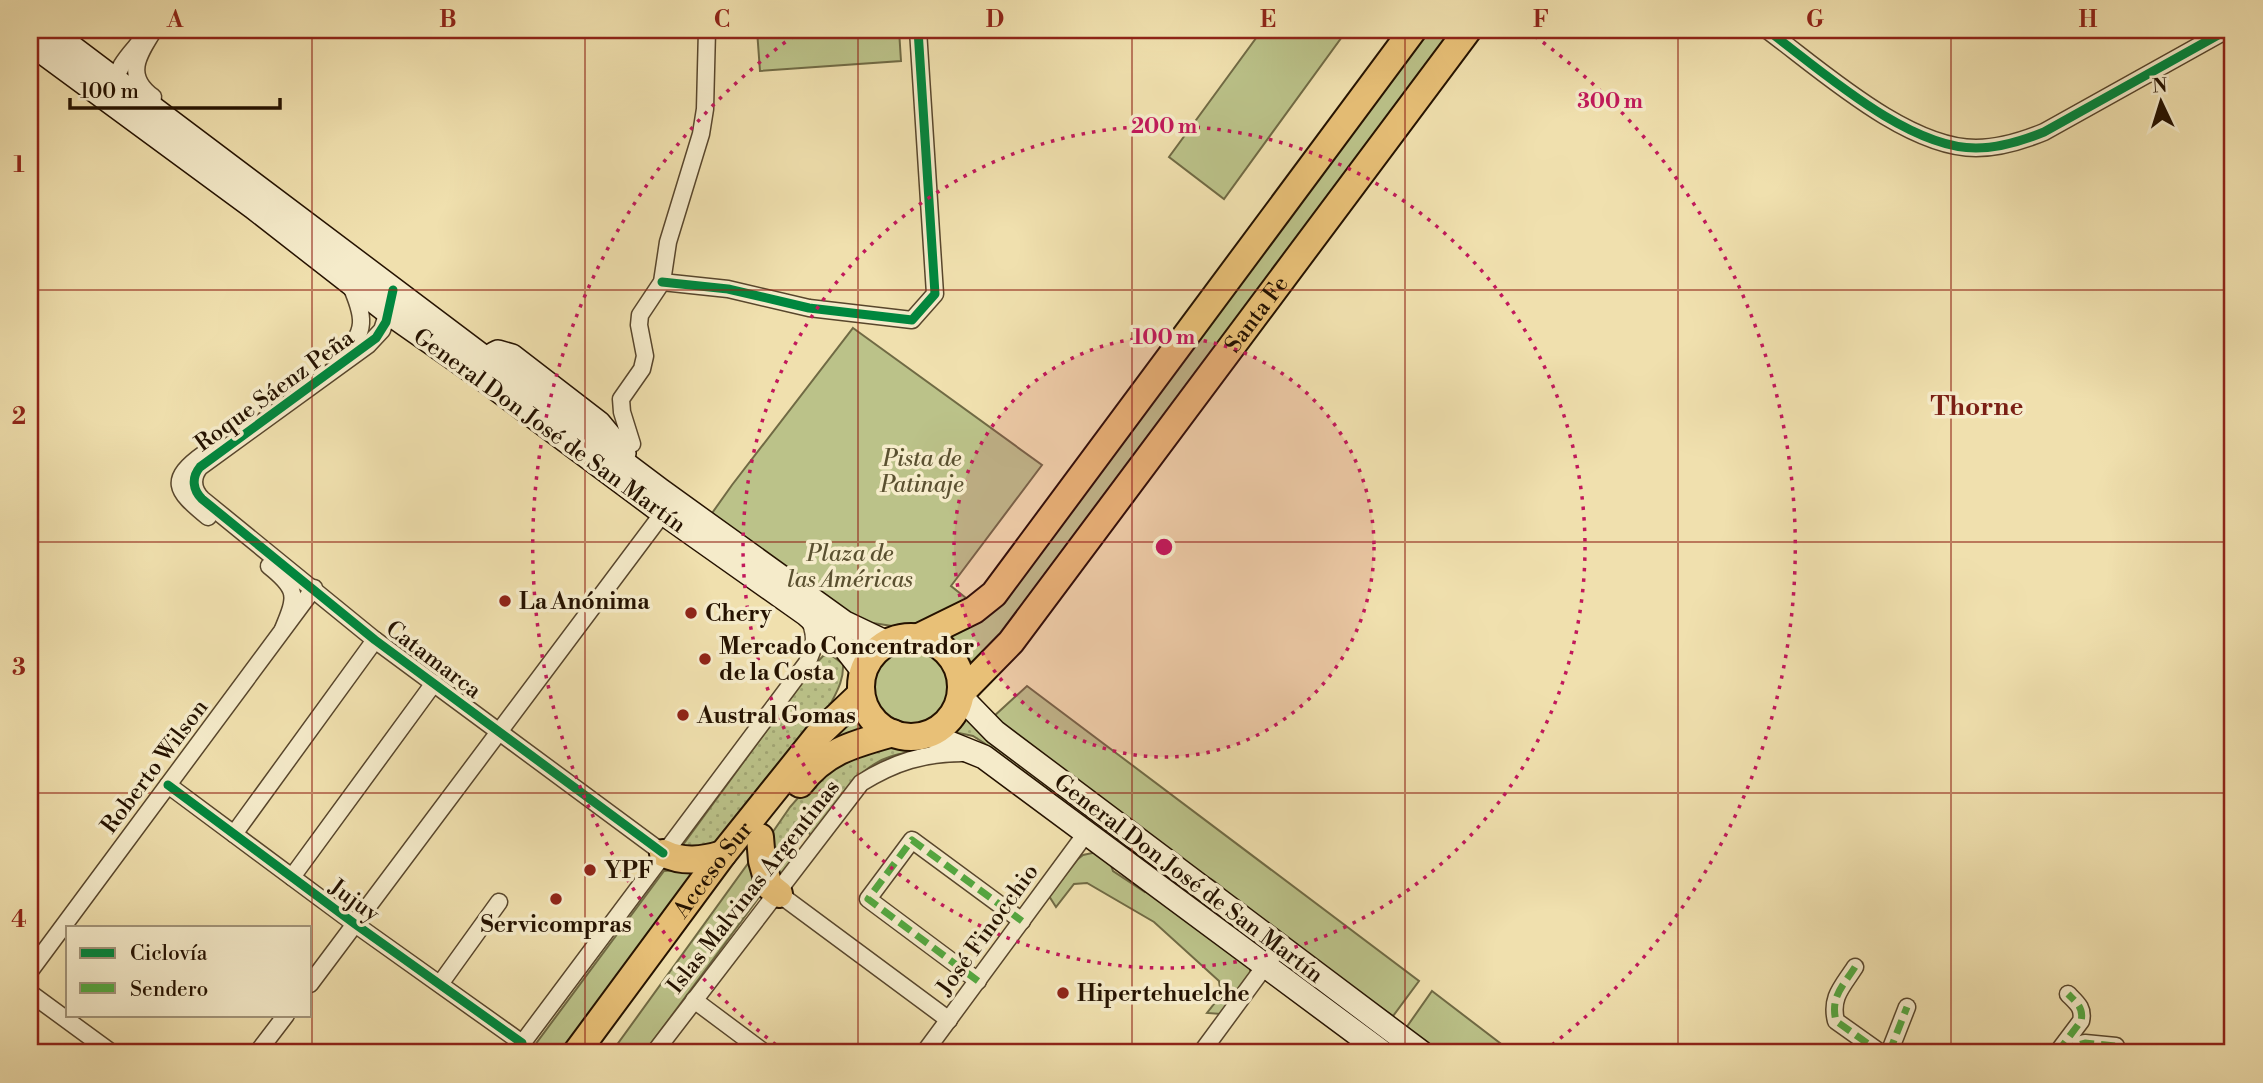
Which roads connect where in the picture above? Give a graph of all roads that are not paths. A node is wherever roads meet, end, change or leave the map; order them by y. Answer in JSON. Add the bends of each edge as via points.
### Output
{"nodes":[{"id":1,"x":49,"y":30,"type":"edge"},
{"id":2,"x":152,"y":30,"type":"edge"},
{"id":3,"x":707,"y":30,"type":"edge"},
{"id":4,"x":918,"y":30,"type":"edge"},
{"id":5,"x":1413,"y":30,"type":"edge"},
{"id":6,"x":1468,"y":30,"type":"edge"},
{"id":7,"x":1767,"y":30,"type":"edge"},
{"id":8,"x":2227,"y":30,"type":"edge"},
{"id":9,"x":30,"y":43,"type":"edge"},
{"id":10,"x":116,"y":79,"type":"junction"},
{"id":11,"x":118,"y":107,"type":"junction"},
{"id":12,"x":224,"y":163,"type":"junction"},
{"id":13,"x":349,"y":282,"type":"junction"},
{"id":14,"x":662,"y":282,"type":"junction"},
{"id":15,"x":393,"y":290,"type":"junction"},
{"id":16,"x":389,"y":313,"type":"junction"},
{"id":17,"x":484,"y":369,"type":"junction"},
{"id":18,"x":620,"y":447,"type":"junction"},
{"id":19,"x":644,"y":477,"type":"junction"},
{"id":20,"x":187,"y":485,"type":"junction"},
{"id":21,"x":663,"y":513,"type":"junction"},
{"id":22,"x":314,"y":588,"type":"junction"},
{"id":23,"x":806,"y":614,"type":"junction"},
{"id":24,"x":283,"y":629,"type":"junction"},
{"id":25,"x":919,"y":637,"type":"junction"},
{"id":26,"x":375,"y":640,"type":"junction"},
{"id":27,"x":887,"y":643,"type":"junction"},
{"id":28,"x":434,"y":683,"type":"junction"},
{"id":29,"x":862,"y":683,"type":"junction"},
{"id":30,"x":961,"y":695,"type":"junction"},
{"id":31,"x":500,"y":732,"type":"junction"},
{"id":32,"x":893,"y":733,"type":"junction"},
{"id":33,"x":927,"y":734,"type":"junction"},
{"id":34,"x":984,"y":757,"type":"junction"},
{"id":35,"x":168,"y":785,"type":"junction"},
{"id":36,"x":1087,"y":832,"type":"junction"},
{"id":37,"x":234,"y":834,"type":"junction"},
{"id":38,"x":760,"y":836,"type":"junction"},
{"id":39,"x":663,"y":853,"type":"junction"},
{"id":40,"x":723,"y":854,"type":"junction"},
{"id":41,"x":292,"y":877,"type":"junction"},
{"id":42,"x":779,"y":894,"type":"junction"},
{"id":43,"x":499,"y":902,"type":"dead end"},
{"id":44,"x":1022,"y":921,"type":"junction"},
{"id":45,"x":355,"y":925,"type":"junction"},
{"id":46,"x":1279,"y":947,"type":"junction"},
{"id":47,"x":1265,"y":967,"type":"junction"},
{"id":48,"x":1856,"y":967,"type":"dead end"},
{"id":49,"x":30,"y":971,"type":"edge"},
{"id":50,"x":312,"y":981,"type":"edge"},
{"id":51,"x":978,"y":981,"type":"junction"},
{"id":52,"x":440,"y":984,"type":"junction"},
{"id":53,"x":30,"y":993,"type":"edge"},
{"id":54,"x":2068,"y":994,"type":"dead end"},
{"id":55,"x":694,"y":1000,"type":"junction"},
{"id":56,"x":1907,"y":1007,"type":"dead end"},
{"id":57,"x":285,"y":1016,"type":"edge"},
{"id":58,"x":949,"y":1020,"type":"junction"},
{"id":59,"x":2116,"y":1046,"type":"dead end"},
{"id":60,"x":518,"y":1048,"type":"edge"},
{"id":61,"x":2059,"y":1051,"type":"edge"},
{"id":62,"x":112,"y":1053,"type":"edge"},
{"id":63,"x":257,"y":1053,"type":"edge"},
{"id":64,"x":576,"y":1053,"type":"edge"},
{"id":65,"x":596,"y":1053,"type":"edge"},
{"id":66,"x":654,"y":1053,"type":"edge"},
{"id":67,"x":765,"y":1053,"type":"edge"},
{"id":68,"x":924,"y":1053,"type":"edge"},
{"id":69,"x":1201,"y":1053,"type":"edge"},
{"id":70,"x":1381,"y":1053,"type":"edge"},
{"id":71,"x":1422,"y":1053,"type":"edge"},
{"id":72,"x":1881,"y":1053,"type":"edge"},
{"id":73,"x":1889,"y":1053,"type":"edge"}],
"edges":[{"from":1,"to":10,"type":"main road","name":"General Don José de San Martín"},
{"from":2,"to":10,"type":"street","via":[[121,65]]},
{"from":2,"to":12,"type":"street","via":[[136,65],[136,79],[141,88],[192,125]]},
{"from":3,"to":14,"type":"street","via":[[701,134],[668,242]]},
{"from":4,"to":14,"type":"street","via":[[934,294],[912,320],[809,308],[729,289]]},
{"from":5,"to":25,"type":"main road","name":"Santa Fe","via":[[994,594],[974,610]]},
{"from":6,"to":30,"type":"main road","name":"Santa Fe","via":[[1011,642]]},
{"from":7,"to":8,"type":"street","via":[[1899,125],[1952,146],[1976,148],[2021,142],[2044,132]]},
{"from":9,"to":11,"type":"main road","name":"General Don José de San Martín"},
{"from":10,"to":11,"type":"street"},
{"from":10,"to":12,"type":"main road","name":"General Don José de San Martín"},
{"from":11,"to":13,"type":"main road","name":"General Don José de San Martín"},
{"from":12,"to":15,"type":"main road","name":"General Don José de San Martín"},
{"from":13,"to":16,"type":"main road","name":"General Don José de San Martín"},
{"from":13,"to":20,"type":"street","name":"Roque Sáenz Peña","via":[[362,320],[354,342],[189,465],[181,473]]},
{"from":14,"to":18,"type":"street","via":[[640,315],[645,356],[642,369],[621,399],[632,444]]},
{"from":15,"to":16,"type":"street","name":"Roque Sáenz Peña"},
{"from":15,"to":17,"type":"main road","name":"General Don José de San Martín"},
{"from":16,"to":17,"type":"main road","name":"General Don José de San Martín"},
{"from":16,"to":20,"type":"street","name":"Roque Sáenz Peña","via":[[369,345],[200,467]]},
{"from":17,"to":18,"type":"main road","via":[[498,352],[512,356],[599,423]]},
{"from":17,"to":19,"type":"main road","name":"General Don José de San Martín"},
{"from":17,"to":21,"type":"main road","name":"General Don José de San Martín"},
{"from":18,"to":19,"type":"main road"},
{"from":19,"to":27,"type":"main road","name":"General Don José de San Martín","via":[[845,624]]},
{"from":20,"to":22,"type":"street","name":"Catamarca"},
{"from":20,"to":24,"type":"street","via":[[189,502],[288,582],[294,599]]},
{"from":21,"to":23,"type":"main road","name":"General Don José de San Martín"},
{"from":21,"to":31,"type":"street"},
{"from":22,"to":24,"type":"street","name":"Roberto Wilson"},
{"from":22,"to":26,"type":"street","name":"Catamarca"},
{"from":23,"to":29,"type":"main road","name":"General Don José de San Martín","via":[[845,648]]},
{"from":23,"to":39,"type":"street","via":[[814,633],[811,655]]},
{"from":24,"to":35,"type":"street","name":"Roberto Wilson"},
{"from":25,"to":27,"type":"main road"},
{"from":25,"to":30,"type":"main road","via":[[940,646],[956,663]]},
{"from":26,"to":28,"type":"street","name":"Catamarca"},
{"from":26,"to":37,"type":"street"},
{"from":27,"to":29,"type":"main road","via":[[877,650]]},
{"from":28,"to":31,"type":"street","name":"Catamarca"},
{"from":28,"to":41,"type":"street","name":"Catamarca"},
{"from":29,"to":32,"type":"main road","via":[[872,718]]},
{"from":29,"to":40,"type":"main road","name":"Acceso Sur"},
{"from":30,"to":33,"type":"main road","via":[[950,718]]},
{"from":30,"to":46,"type":"main road","name":"General Don José de San Martín","via":[[995,732]]},
{"from":31,"to":39,"type":"street","name":"Catamarca"},
{"from":31,"to":45,"type":"street"},
{"from":32,"to":33,"type":"main road"},
{"from":32,"to":38,"type":"main road","name":"Acceso Sur","via":[[853,744],[816,763]]},
{"from":33,"to":34,"type":"main road","name":"General Don José de San Martín"},
{"from":34,"to":36,"type":"main road","name":"General Don José de San Martín"},
{"from":34,"to":42,"type":"street","name":"Islas Malvinas Argentinas","via":[[969,753],[920,756],[861,783]]},
{"from":35,"to":37,"type":"street","name":"Jujuy"},
{"from":35,"to":49,"type":"street","name":"Roberto Wilson"},
{"from":36,"to":44,"type":"street","name":"José Finocchio"},
{"from":36,"to":47,"type":"main road","name":"General Don José de San Martín"},
{"from":37,"to":41,"type":"street","name":"Jujuy"},
{"from":38,"to":42,"type":"main road","via":[[769,886]]},
{"from":38,"to":65,"type":"main road","name":"Acceso Sur"},
{"from":39,"to":40,"type":"main road","via":[[692,860]]},
{"from":39,"to":60,"type":"street"},
{"from":40,"to":64,"type":"main road","name":"Acceso Sur"},
{"from":41,"to":45,"type":"street","name":"Jujuy"},
{"from":42,"to":55,"type":"street","name":"Islas Malvinas Argentinas"},
{"from":42,"to":58,"type":"street"},
{"from":43,"to":52,"type":"street"},
{"from":44,"to":51,"type":"street","name":"José Finocchio"},
{"from":44,"to":51,"type":"street","via":[[912,840],[868,899]]},
{"from":45,"to":50,"type":"street"},
{"from":45,"to":52,"type":"street","name":"Jujuy"},
{"from":46,"to":47,"type":"street"},
{"from":46,"to":71,"type":"main road","name":"General Don José de San Martín"},
{"from":47,"to":69,"type":"street"},
{"from":47,"to":70,"type":"main road","name":"General Don José de San Martín"},
{"from":48,"to":72,"type":"street","via":[[1835,998],[1836,1021]]},
{"from":51,"to":58,"type":"street","name":"José Finocchio"},
{"from":52,"to":60,"type":"street","name":"Jujuy"},
{"from":53,"to":62,"type":"street"},
{"from":54,"to":61,"type":"street","via":[[2083,1014]]},
{"from":55,"to":66,"type":"street","name":"Islas Malvinas Argentinas"},
{"from":55,"to":67,"type":"street"},
{"from":56,"to":73,"type":"street"},
{"from":57,"to":63,"type":"street"},
{"from":58,"to":68,"type":"street","name":"José Finocchio"},
{"from":59,"to":61,"type":"street","via":[[2085,1043]]}]}
